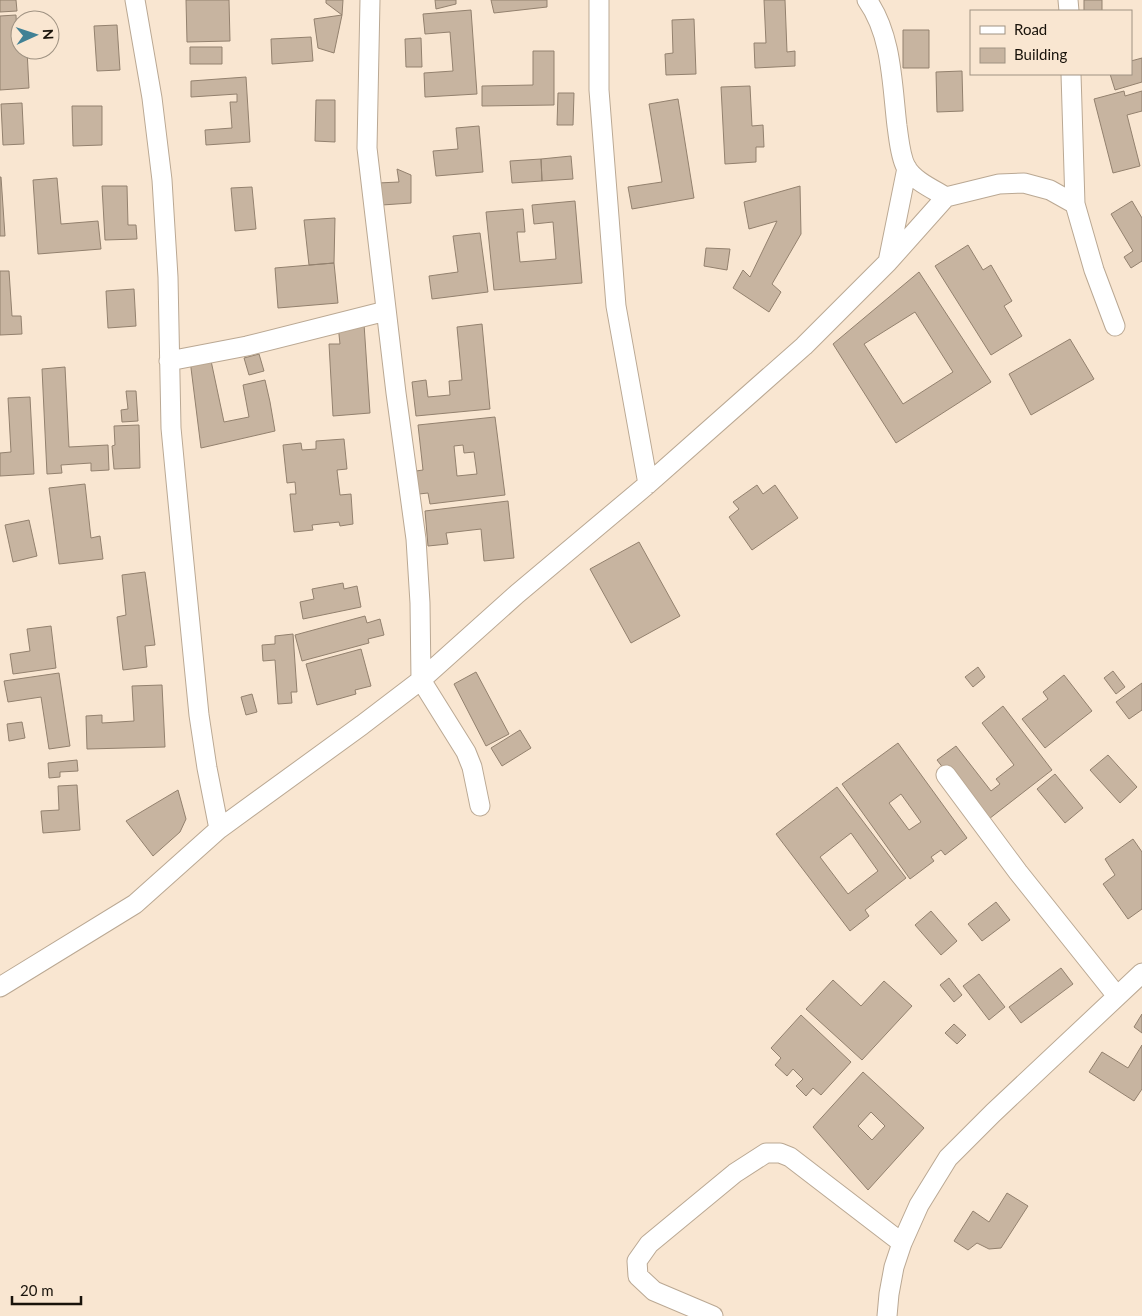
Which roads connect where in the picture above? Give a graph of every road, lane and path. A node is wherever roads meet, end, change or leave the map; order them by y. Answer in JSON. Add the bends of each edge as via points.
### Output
{"nodes":[{"id":1,"x":135,"y":0,"type":"edge"},
{"id":2,"x":370,"y":0,"type":"edge"},
{"id":3,"x":599,"y":0,"type":"edge"},
{"id":4,"x":867,"y":0,"type":"edge"},
{"id":5,"x":1071,"y":75,"type":"edge"},
{"id":6,"x":906,"y":168,"type":"junction"},
{"id":7,"x":946,"y":197,"type":"junction"},
{"id":8,"x":1075,"y":204,"type":"junction"},
{"id":9,"x":888,"y":262,"type":"junction"},
{"id":10,"x":386,"y":311,"type":"junction"},
{"id":11,"x":1115,"y":326,"type":"dead end"},
{"id":12,"x":169,"y":361,"type":"junction"},
{"id":13,"x":648,"y":484,"type":"junction"},
{"id":14,"x":420,"y":680,"type":"junction"},
{"id":15,"x":946,"y":775,"type":"dead end"},
{"id":16,"x":480,"y":806,"type":"dead end"},
{"id":17,"x":220,"y":829,"type":"junction"},
{"id":18,"x":1142,"y":973,"type":"edge"},
{"id":19,"x":0,"y":987,"type":"edge"},
{"id":20,"x":1117,"y":996,"type":"junction"},
{"id":21,"x":902,"y":1243,"type":"junction"},
{"id":22,"x":713,"y":1316,"type":"edge"},
{"id":23,"x":887,"y":1316,"type":"edge"}],
"edges":[{"from":1,"to":12,"type":"street","via":[[162,180]]},
{"from":2,"to":10,"type":"street","via":[[367,148]]},
{"from":3,"to":13,"type":"street","via":[[599,90],[616,306]]},
{"from":4,"to":6,"type":"street","via":[[878,21],[888,55]]},
{"from":5,"to":8,"type":"street"},
{"from":6,"to":7,"type":"street"},
{"from":6,"to":9,"type":"street"},
{"from":7,"to":8,"type":"street","via":[[999,184],[1024,183],[1050,190]]},
{"from":7,"to":9,"type":"street"},
{"from":8,"to":11,"type":"street","via":[[1091,263]]},
{"from":9,"to":13,"type":"street","via":[[804,346]]},
{"from":10,"to":12,"type":"street","via":[[247,346]]},
{"from":10,"to":14,"type":"street","via":[[416,539]]},
{"from":12,"to":17,"type":"street","via":[[171,428],[199,715]]},
{"from":13,"to":14,"type":"street"},
{"from":14,"to":16,"type":"street","via":[[466,752]]},
{"from":14,"to":17,"type":"street"},
{"from":15,"to":20,"type":"street"},
{"from":17,"to":19,"type":"street","via":[[135,904]]},
{"from":18,"to":20,"type":"street"},
{"from":20,"to":21,"type":"street","via":[[948,1158],[919,1205]]},
{"from":21,"to":22,"type":"street","via":[[790,1157],[766,1153],[735,1172],[649,1244],[637,1261],[638,1276],[654,1291]]},
{"from":21,"to":23,"type":"street","via":[[894,1267]]}]}
